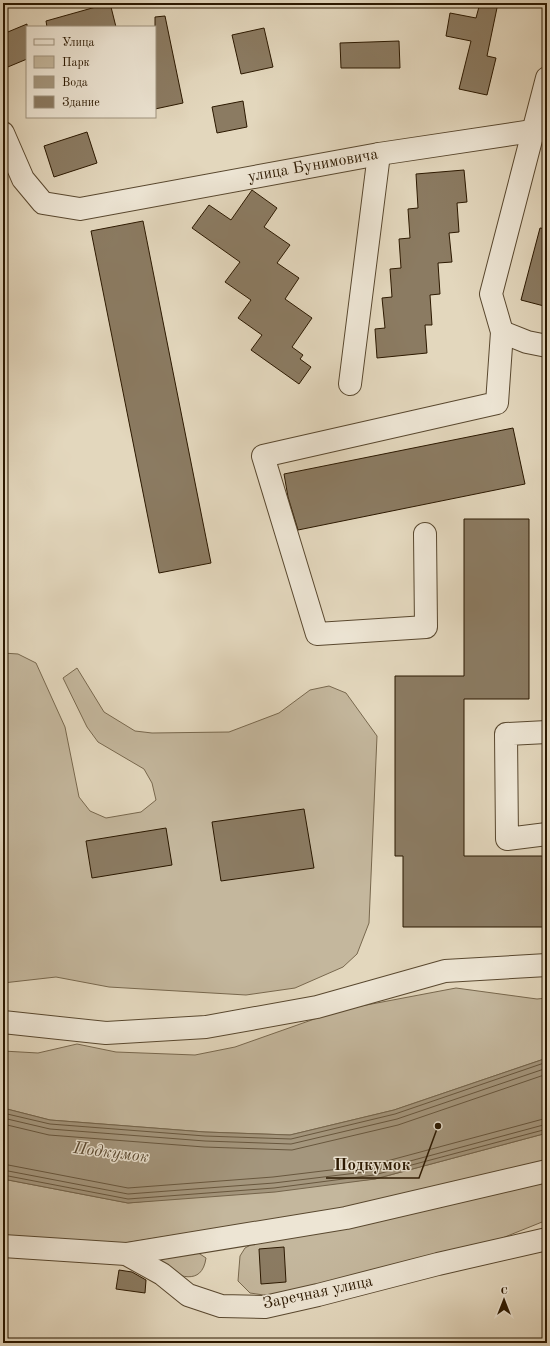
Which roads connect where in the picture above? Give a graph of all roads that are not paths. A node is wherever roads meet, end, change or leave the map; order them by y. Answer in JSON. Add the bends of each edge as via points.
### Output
{"nodes":[{"id":1,"x":547,"y":78,"type":"edge"},
{"id":2,"x":540,"y":130,"type":"edge"},
{"id":3,"x":3,"y":133,"type":"edge"},
{"id":4,"x":379,"y":154,"type":"junction"},
{"id":5,"x":502,"y":332,"type":"junction"},
{"id":6,"x":547,"y":346,"type":"edge"},
{"id":7,"x":350,"y":384,"type":"dead end"},
{"id":8,"x":425,"y":534,"type":"dead end"},
{"id":9,"x":547,"y":732,"type":"edge"},
{"id":10,"x":547,"y":834,"type":"edge"},
{"id":11,"x":547,"y":965,"type":"edge"},
{"id":12,"x":3,"y":1022,"type":"edge"},
{"id":13,"x":547,"y":1171,"type":"edge"},
{"id":14,"x":547,"y":1239,"type":"edge"},
{"id":15,"x":3,"y":1246,"type":"edge"},
{"id":16,"x":126,"y":1254,"type":"junction"}],
"edges":[{"from":1,"to":2,"type":"street"},
{"from":2,"to":4,"type":"street","name":"улица Бунимовича"},
{"from":2,"to":5,"type":"street","via":[[491,294]]},
{"from":3,"to":4,"type":"street","name":"улица Бунимовича","via":[[23,179],[43,203],[80,209]]},
{"from":4,"to":7,"type":"street"},
{"from":5,"to":6,"type":"street","via":[[527,342]]},
{"from":5,"to":8,"type":"street","via":[[497,403],[263,456],[317,634],[426,626]]},
{"from":9,"to":10,"type":"street","via":[[506,734],[507,839]]},
{"from":11,"to":12,"type":"street","via":[[445,971],[317,1007],[206,1027],[106,1033]]},
{"from":13,"to":16,"type":"street","via":[[346,1218]]},
{"from":14,"to":16,"type":"street","name":"Заречная улица","via":[[265,1307],[221,1306],[188,1295],[162,1274]]},
{"from":15,"to":16,"type":"street","name":"Заречная улица"}]}
